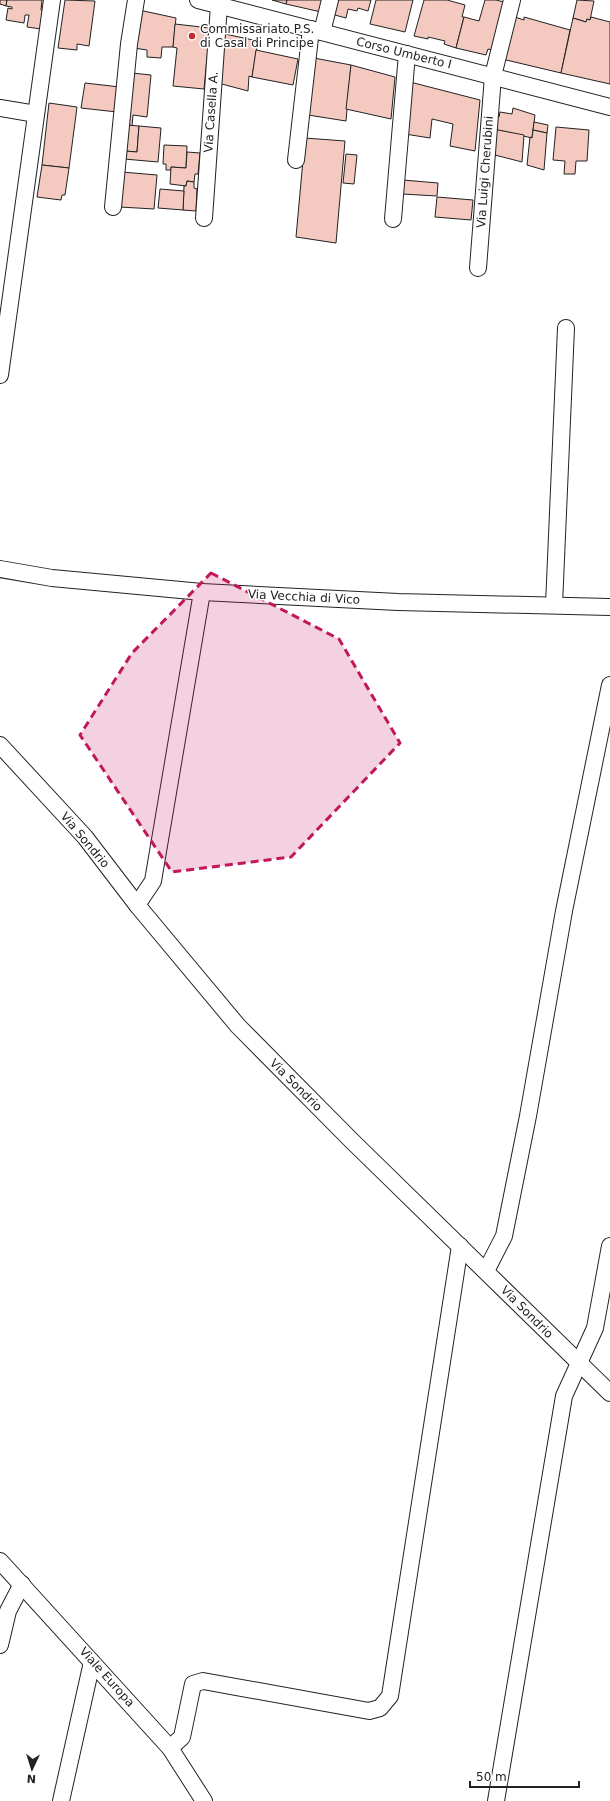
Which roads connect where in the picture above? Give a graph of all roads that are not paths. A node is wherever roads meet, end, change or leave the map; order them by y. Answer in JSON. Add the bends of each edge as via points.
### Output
{"nodes":[{"id":1,"x":52,"y":0,"type":"edge"},
{"id":2,"x":136,"y":0,"type":"edge"},
{"id":3,"x":198,"y":0,"type":"edge"},
{"id":4,"x":330,"y":0,"type":"edge"},
{"id":5,"x":512,"y":0,"type":"edge"},
{"id":6,"x":219,"y":5,"type":"junction"},
{"id":7,"x":247,"y":6,"type":"edge"},
{"id":8,"x":316,"y":30,"type":"junction"},
{"id":9,"x":407,"y":54,"type":"junction"},
{"id":10,"x":493,"y":76,"type":"junction"},
{"id":11,"x":610,"y":107,"type":"edge"},
{"id":12,"x":0,"y":108,"type":"edge"},
{"id":13,"x":36,"y":114,"type":"junction"},
{"id":14,"x":296,"y":160,"type":"dead end"},
{"id":15,"x":113,"y":207,"type":"dead end"},
{"id":16,"x":204,"y":218,"type":"dead end"},
{"id":17,"x":393,"y":219,"type":"dead end"},
{"id":18,"x":478,"y":268,"type":"dead end"},
{"id":19,"x":6,"y":285,"type":"edge"},
{"id":20,"x":566,"y":328,"type":"dead end"},
{"id":21,"x":0,"y":374,"type":"edge"},
{"id":22,"x":0,"y":569,"type":"edge"},
{"id":23,"x":202,"y":592,"type":"junction"},
{"id":24,"x":554,"y":605,"type":"junction"},
{"id":25,"x":610,"y":607,"type":"edge"},
{"id":26,"x":610,"y":685,"type":"edge"},
{"id":27,"x":4,"y":749,"type":"edge"},
{"id":28,"x":137,"y":905,"type":"junction"},
{"id":29,"x":460,"y":1246,"type":"junction"},
{"id":30,"x":610,"y":1246,"type":"edge"},
{"id":31,"x":486,"y":1271,"type":"junction"},
{"id":32,"x":579,"y":1363,"type":"junction"},
{"id":33,"x":610,"y":1393,"type":"edge"},
{"id":34,"x":0,"y":1561,"type":"edge"},
{"id":35,"x":22,"y":1584,"type":"junction"},
{"id":36,"x":0,"y":1646,"type":"edge"},
{"id":37,"x":92,"y":1662,"type":"junction"},
{"id":38,"x":170,"y":1748,"type":"junction"},
{"id":39,"x":61,"y":1801,"type":"edge"},
{"id":40,"x":204,"y":1801,"type":"edge"},
{"id":41,"x":496,"y":1801,"type":"edge"}],
"edges":[{"from":1,"to":13,"type":"street"},
{"from":2,"to":15,"type":"street","via":[[129,44]]},
{"from":3,"to":6,"type":"street","name":"Corso Umberto I"},
{"from":4,"to":8,"type":"street"},
{"from":5,"to":10,"type":"street","name":"Via Luigi Cherubini"},
{"from":6,"to":7,"type":"street","name":"Corso Umberto I"},
{"from":6,"to":16,"type":"street","name":"Via Casella A."},
{"from":7,"to":8,"type":"street","name":"Corso Umberto I"},
{"from":8,"to":9,"type":"street","name":"Corso Umberto I"},
{"from":8,"to":14,"type":"street"},
{"from":9,"to":10,"type":"street","name":"Corso Umberto I"},
{"from":9,"to":17,"type":"street"},
{"from":10,"to":11,"type":"street","name":"Corso Umberto I"},
{"from":10,"to":18,"type":"street","name":"Via Luigi Cherubini"},
{"from":12,"to":13,"type":"street"},
{"from":13,"to":19,"type":"street"},
{"from":19,"to":21,"type":"street"},
{"from":20,"to":24,"type":"street"},
{"from":22,"to":23,"type":"street","name":"Via Vecchia di Vico","via":[[52,578]]},
{"from":23,"to":24,"type":"street","name":"Via Vecchia di Vico","via":[[398,602]]},
{"from":23,"to":28,"type":"street","via":[[153,881]]},
{"from":24,"to":25,"type":"street","name":"Via Vecchia di Vico"},
{"from":26,"to":31,"type":"street","via":[[564,911],[504,1236]]},
{"from":27,"to":28,"type":"street","name":"Via Sondrio","via":[[85,837]]},
{"from":28,"to":29,"type":"street","name":"Via Sondrio","via":[[238,1026]]},
{"from":29,"to":31,"type":"street","name":"Via Sondrio"},
{"from":29,"to":38,"type":"street","via":[[390,1696],[380,1708],[369,1711],[203,1681],[193,1684],[182,1737]]},
{"from":30,"to":32,"type":"street","via":[[595,1328]]},
{"from":31,"to":32,"type":"street","name":"Via Sondrio"},
{"from":32,"to":33,"type":"street","name":"Via Sondrio"},
{"from":32,"to":41,"type":"street","via":[[564,1396]]},
{"from":34,"to":35,"type":"street","name":"Viale Europa"},
{"from":35,"to":36,"type":"street","via":[[8,1611]]},
{"from":35,"to":37,"type":"street","name":"Viale Europa"},
{"from":37,"to":38,"type":"street","name":"Viale Europa"},
{"from":37,"to":39,"type":"street"},
{"from":38,"to":40,"type":"street","name":"Viale Europa"}]}
